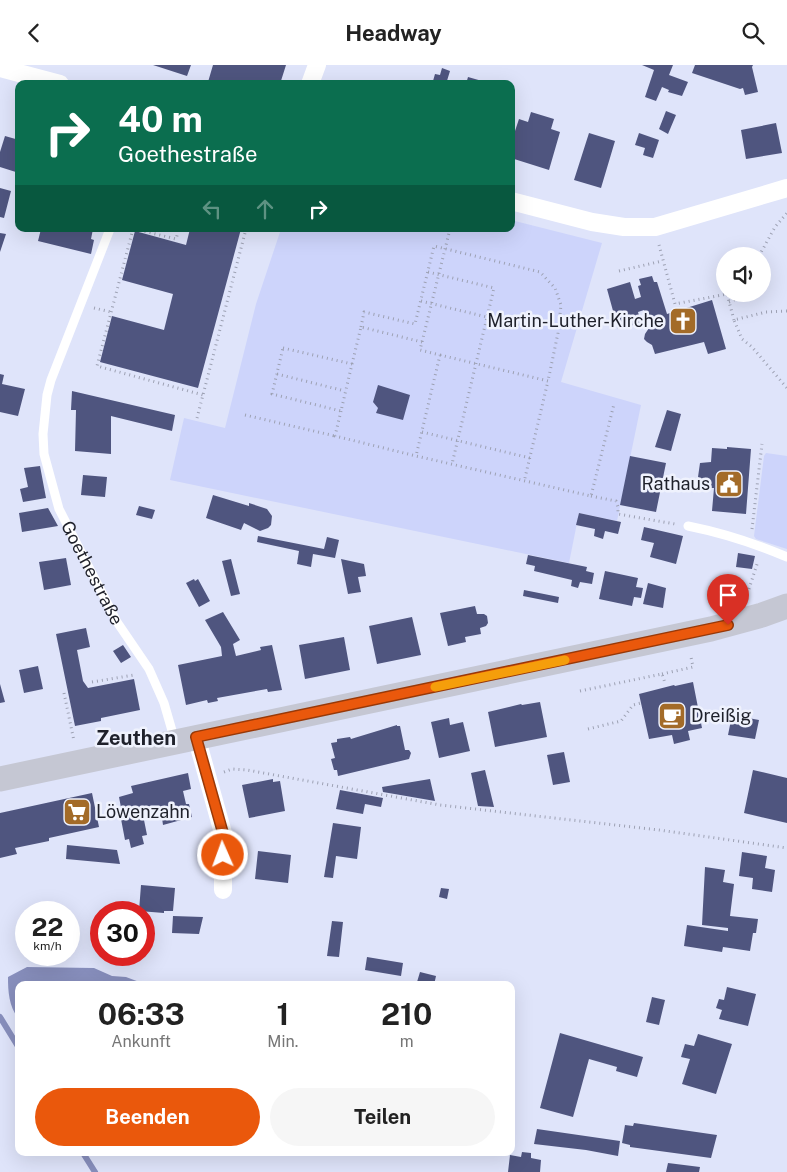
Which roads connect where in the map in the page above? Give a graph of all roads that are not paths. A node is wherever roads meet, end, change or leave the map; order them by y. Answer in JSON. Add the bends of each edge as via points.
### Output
{"nodes":[{"id":1,"x":316,"y":65,"type":"edge"},
{"id":2,"x":0,"y":68,"type":"edge"},
{"id":3,"x":45,"y":80,"type":"edge"},
{"id":4,"x":311,"y":80,"type":"edge"},
{"id":5,"x":787,"y":188,"type":"edge"},
{"id":6,"x":515,"y":202,"type":"edge"},
{"id":7,"x":109,"y":232,"type":"edge"},
{"id":8,"x":688,"y":526,"type":"road end"},
{"id":9,"x":787,"y":557,"type":"edge"},
{"id":10,"x":787,"y":607,"type":"edge"},
{"id":11,"x":186,"y":739,"type":"junction"},
{"id":12,"x":0,"y":779,"type":"edge"},
{"id":13,"x":223,"y":890,"type":"dead end"}],
"edges":[{"from":1,"to":4,"type":"street"},
{"from":2,"to":3,"type":"street"},
{"from":5,"to":6,"type":"street","via":[[655,227],[592,222]]},
{"from":7,"to":11,"type":"lane","name":"Goethestraße","via":[[47,395],[44,455],[59,509],[117,622],[149,669],[164,703]]},
{"from":8,"to":9,"type":"lane","via":[[751,542]]},
{"from":10,"to":11,"type":"main road","via":[[711,629]]},
{"from":11,"to":12,"type":"main road"},
{"from":11,"to":13,"type":"street","via":[[208,776],[223,833]]}]}
